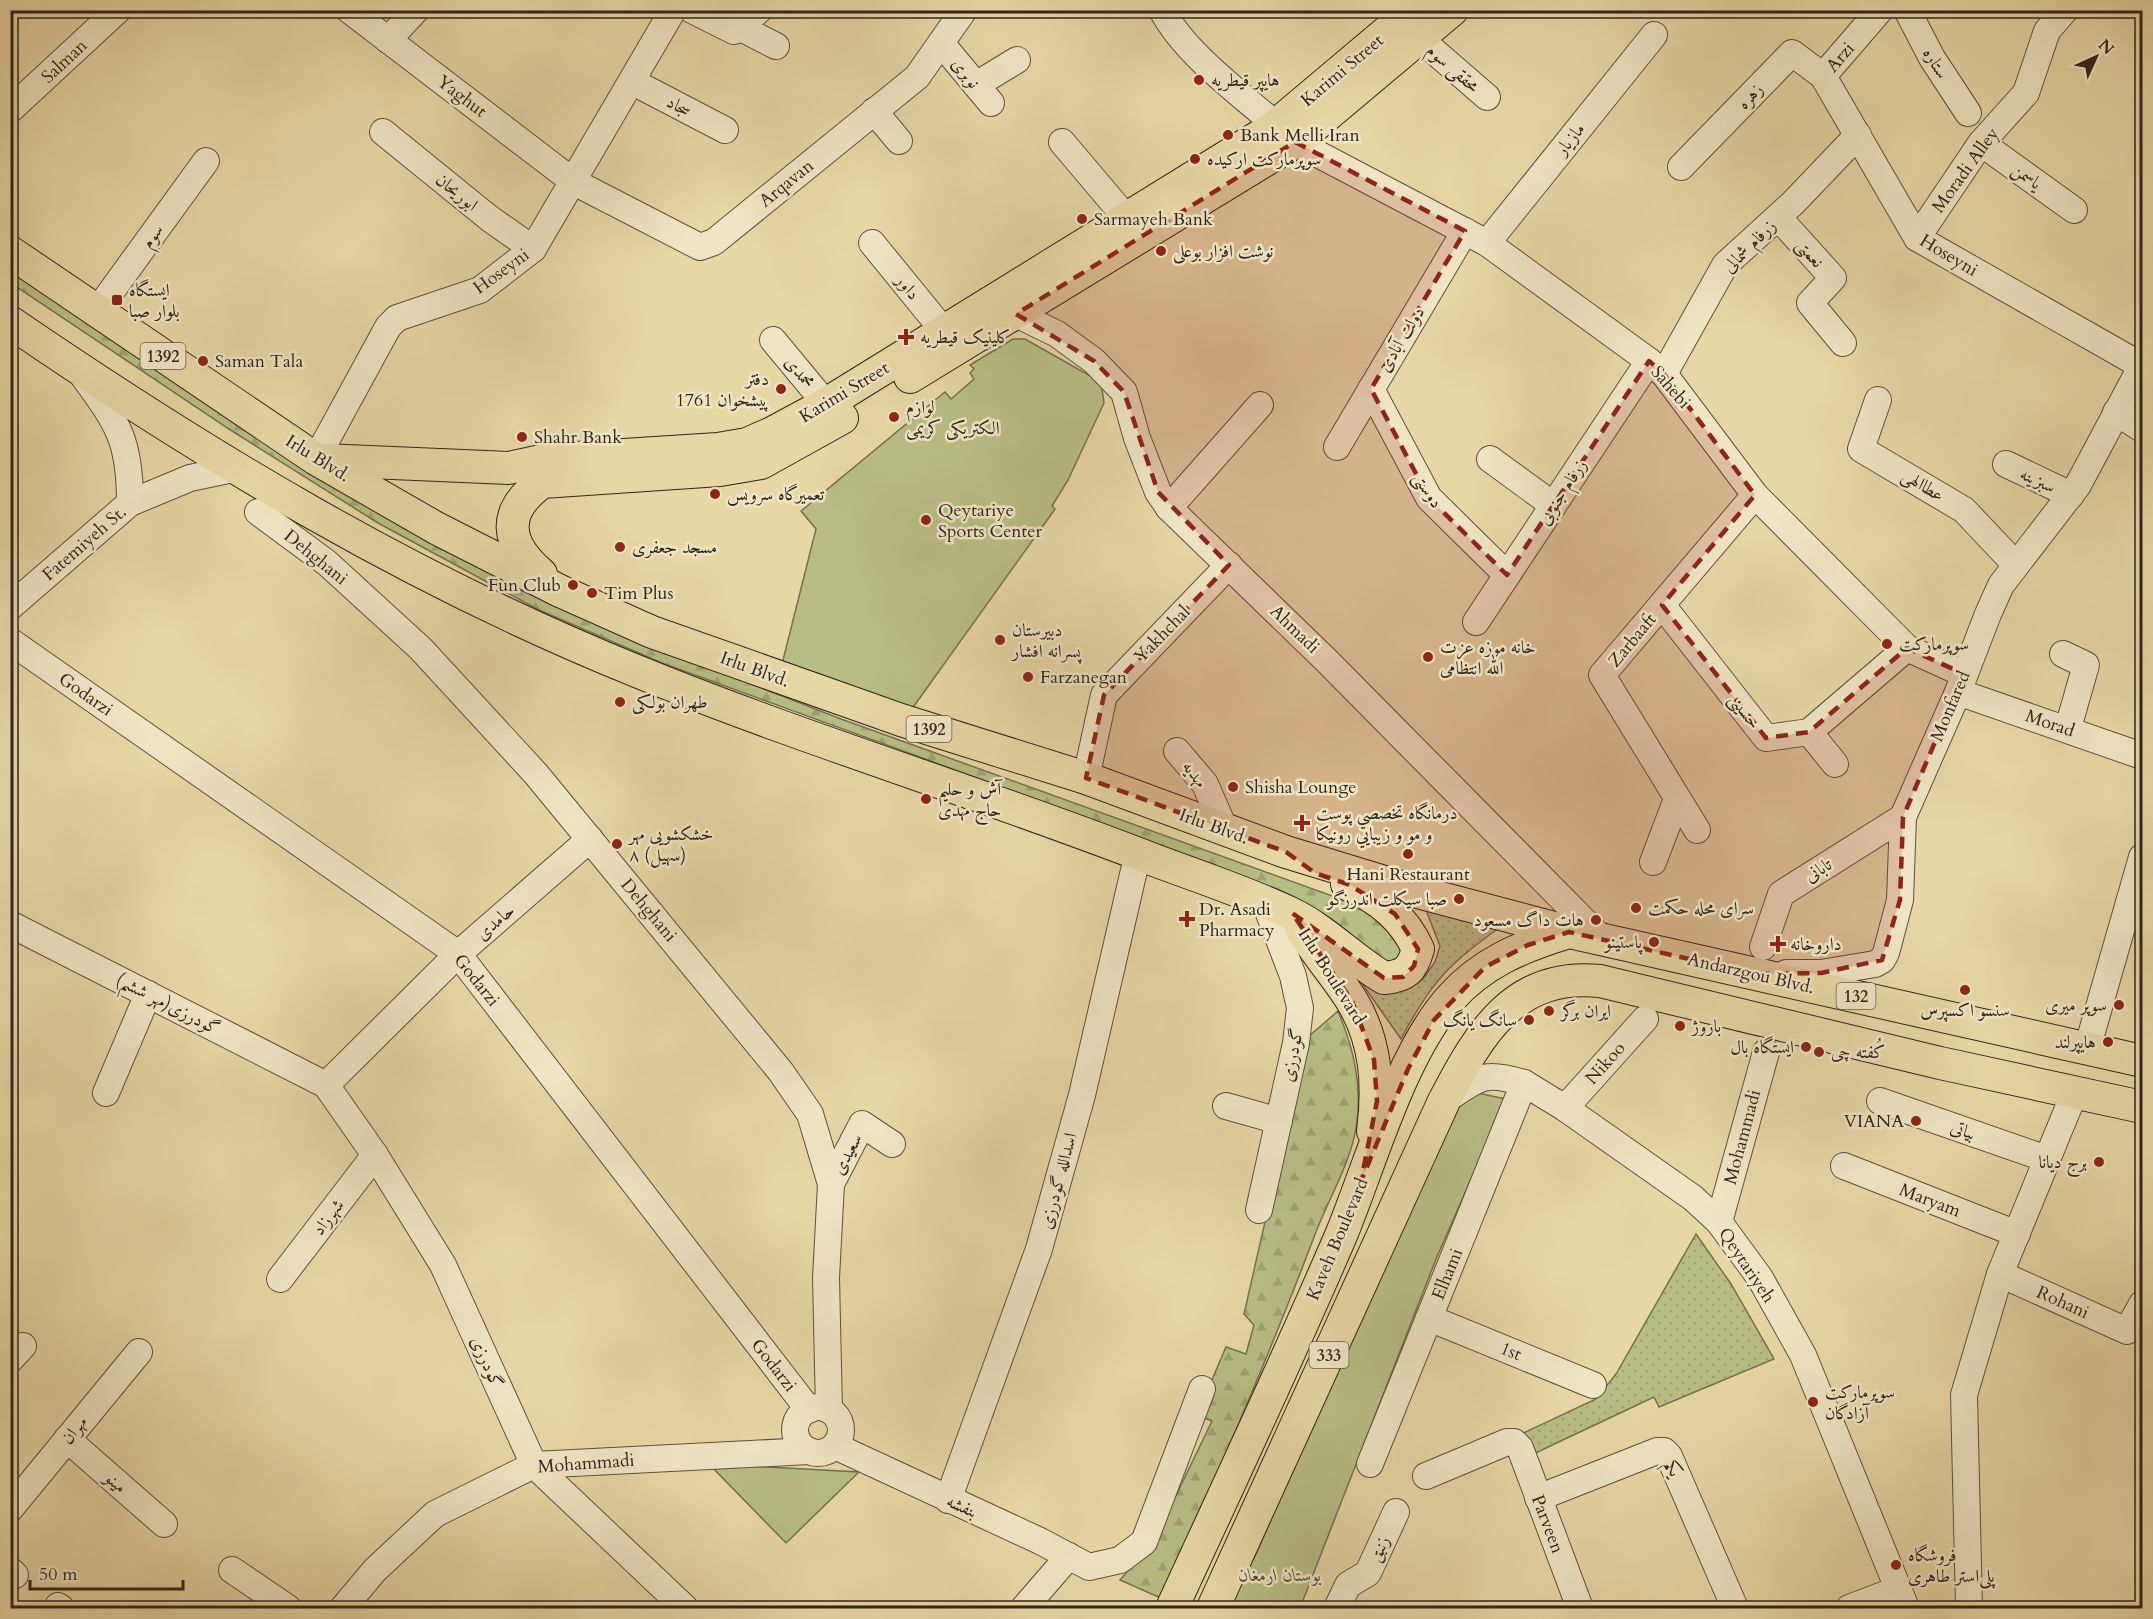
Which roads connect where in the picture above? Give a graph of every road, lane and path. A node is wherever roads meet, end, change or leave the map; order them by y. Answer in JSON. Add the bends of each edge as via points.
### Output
{"nodes":[{"id":1,"x":118,"y":10,"type":"edge"},
{"id":2,"x":349,"y":10,"type":"edge"},
{"id":3,"x":416,"y":10,"type":"edge"},
{"id":4,"x":673,"y":10,"type":"edge"},
{"id":5,"x":692,"y":10,"type":"edge"},
{"id":6,"x":759,"y":10,"type":"edge"},
{"id":7,"x":964,"y":10,"type":"edge"},
{"id":8,"x":1162,"y":10,"type":"edge"},
{"id":9,"x":1452,"y":10,"type":"edge"},
{"id":10,"x":1880,"y":10,"type":"edge"},
{"id":11,"x":1907,"y":10,"type":"edge"},
{"id":12,"x":2065,"y":10,"type":"edge"},
{"id":13,"x":1416,"y":24,"type":"edge"},
{"id":14,"x":741,"y":28,"type":"junction"},
{"id":15,"x":1654,"y":35,"type":"dead end"},
{"id":16,"x":388,"y":40,"type":"junction"},
{"id":17,"x":941,"y":43,"type":"junction"},
{"id":18,"x":776,"y":46,"type":"dead end"},
{"id":19,"x":1017,"y":60,"type":"dead end"},
{"id":20,"x":1823,"y":76,"type":"junction"},
{"id":21,"x":633,"y":82,"type":"junction"},
{"id":22,"x":1486,"y":97,"type":"dead end"},
{"id":23,"x":10,"y":110,"type":"edge"},
{"id":24,"x":874,"y":111,"type":"junction"},
{"id":25,"x":1968,"y":113,"type":"dead end"},
{"id":26,"x":725,"y":130,"type":"dead end"},
{"id":27,"x":383,"y":132,"type":"dead end"},
{"id":28,"x":1286,"y":134,"type":"junction"},
{"id":29,"x":1858,"y":135,"type":"junction"},
{"id":30,"x":899,"y":141,"type":"dead end"},
{"id":31,"x":1062,"y":142,"type":"dead end"},
{"id":32,"x":1981,"y":142,"type":"junction"},
{"id":33,"x":206,"y":161,"type":"dead end"},
{"id":34,"x":1681,"y":167,"type":"dead end"},
{"id":35,"x":574,"y":182,"type":"junction"},
{"id":36,"x":2074,"y":210,"type":"dead end"},
{"id":37,"x":1778,"y":217,"type":"junction"},
{"id":38,"x":1128,"y":220,"type":"junction"},
{"id":39,"x":1476,"y":237,"type":"junction"},
{"id":40,"x":1917,"y":238,"type":"junction"},
{"id":41,"x":873,"y":243,"type":"dead end"},
{"id":42,"x":533,"y":249,"type":"junction"},
{"id":43,"x":10,"y":252,"type":"edge"},
{"id":44,"x":97,"y":311,"type":"junction"},
{"id":45,"x":1016,"y":314,"type":"junction"},
{"id":46,"x":10,"y":322,"type":"edge"},
{"id":47,"x":944,"y":330,"type":"junction"},
{"id":48,"x":773,"y":340,"type":"dead end"},
{"id":49,"x":1843,"y":343,"type":"dead end"},
{"id":50,"x":2142,"y":365,"type":"edge"},
{"id":51,"x":76,"y":367,"type":"junction"},
{"id":52,"x":1656,"y":368,"type":"junction"},
{"id":53,"x":1371,"y":389,"type":"junction"},
{"id":54,"x":1878,"y":400,"type":"dead end"},
{"id":55,"x":826,"y":404,"type":"junction"},
{"id":56,"x":1260,"y":405,"type":"dead end"},
{"id":57,"x":2116,"y":412,"type":"junction"},
{"id":58,"x":2142,"y":429,"type":"edge"},
{"id":59,"x":1337,"y":447,"type":"dead end"},
{"id":60,"x":316,"y":459,"type":"junction"},
{"id":61,"x":1490,"y":459,"type":"dead end"},
{"id":62,"x":2006,"y":464,"type":"dead end"},
{"id":63,"x":233,"y":469,"type":"junction"},
{"id":64,"x":1755,"y":495,"type":"junction"},
{"id":65,"x":2071,"y":495,"type":"junction"},
{"id":66,"x":130,"y":503,"type":"junction"},
{"id":67,"x":1553,"y":505,"type":"junction"},
{"id":68,"x":1169,"y":508,"type":"junction"},
{"id":69,"x":258,"y":512,"type":"dead end"},
{"id":70,"x":1229,"y":565,"type":"junction"},
{"id":71,"x":2016,"y":565,"type":"junction"},
{"id":72,"x":1507,"y":575,"type":"junction"},
{"id":73,"x":560,"y":591,"type":"junction"},
{"id":74,"x":1662,"y":605,"type":"junction"},
{"id":75,"x":10,"y":607,"type":"edge"},
{"id":76,"x":1476,"y":622,"type":"dead end"},
{"id":77,"x":10,"y":641,"type":"edge"},
{"id":78,"x":1907,"y":648,"type":"junction"},
{"id":79,"x":2063,"y":654,"type":"dead end"},
{"id":80,"x":1961,"y":683,"type":"junction"},
{"id":81,"x":2068,"y":728,"type":"junction"},
{"id":82,"x":1809,"y":732,"type":"junction"},
{"id":83,"x":1177,"y":751,"type":"dead end"},
{"id":84,"x":2142,"y":756,"type":"edge"},
{"id":85,"x":1835,"y":764,"type":"dead end"},
{"id":86,"x":1086,"y":778,"type":"junction"},
{"id":87,"x":1677,"y":799,"type":"junction"},
{"id":88,"x":1903,"y":817,"type":"junction"},
{"id":89,"x":1225,"y":830,"type":"junction"},
{"id":90,"x":1697,"y":830,"type":"dead end"},
{"id":91,"x":590,"y":839,"type":"junction"},
{"id":92,"x":1286,"y":852,"type":"junction"},
{"id":93,"x":1138,"y":854,"type":"junction"},
{"id":94,"x":2142,"y":856,"type":"edge"},
{"id":95,"x":1653,"y":862,"type":"dead end"},
{"id":96,"x":1279,"y":908,"type":"junction"},
{"id":97,"x":10,"y":924,"type":"edge"},
{"id":98,"x":1569,"y":932,"type":"junction"},
{"id":99,"x":1601,"y":939,"type":"junction"},
{"id":100,"x":458,"y":954,"type":"junction"},
{"id":101,"x":1760,"y":961,"type":"junction"},
{"id":102,"x":148,"y":994,"type":"junction"},
{"id":103,"x":1870,"y":1000,"type":"junction"},
{"id":104,"x":1645,"y":1019,"type":"dead end"},
{"id":105,"x":1954,"y":1019,"type":"junction"},
{"id":106,"x":1874,"y":1047,"type":"junction"},
{"id":107,"x":2087,"y":1049,"type":"junction"},
{"id":108,"x":1766,"y":1052,"type":"dead end"},
{"id":109,"x":2142,"y":1062,"type":"edge"},
{"id":110,"x":1940,"y":1063,"type":"junction"},
{"id":111,"x":1524,"y":1083,"type":"junction"},
{"id":112,"x":326,"y":1085,"type":"junction"},
{"id":113,"x":106,"y":1093,"type":"dead end"},
{"id":114,"x":2074,"y":1094,"type":"junction"},
{"id":115,"x":1444,"y":1101,"type":"junction"},
{"id":116,"x":1880,"y":1101,"type":"dead end"},
{"id":117,"x":1226,"y":1106,"type":"dead end"},
{"id":118,"x":2142,"y":1107,"type":"edge"},
{"id":119,"x":1564,"y":1108,"type":"junction"},
{"id":120,"x":1279,"y":1121,"type":"junction"},
{"id":121,"x":892,"y":1144,"type":"dead end"},
{"id":122,"x":375,"y":1155,"type":"junction"},
{"id":123,"x":2047,"y":1160,"type":"junction"},
{"id":124,"x":1844,"y":1166,"type":"dead end"},
{"id":125,"x":1361,"y":1181,"type":"junction"},
{"id":126,"x":831,"y":1184,"type":"junction"},
{"id":127,"x":1259,"y":1210,"type":"dead end"},
{"id":128,"x":1719,"y":1222,"type":"junction"},
{"id":129,"x":2017,"y":1234,"type":"junction"},
{"id":130,"x":2000,"y":1274,"type":"junction"},
{"id":131,"x":280,"y":1279,"type":"dead end"},
{"id":132,"x":2142,"y":1304,"type":"edge"},
{"id":133,"x":1429,"y":1318,"type":"junction"},
{"id":134,"x":139,"y":1352,"type":"dead end"},
{"id":135,"x":1593,"y":1385,"type":"dead end"},
{"id":136,"x":1202,"y":1389,"type":"dead end"},
{"id":137,"x":819,"y":1410,"type":"junction"},
{"id":138,"x":67,"y":1439,"type":"junction"},
{"id":139,"x":835,"y":1446,"type":"junction"},
{"id":140,"x":808,"y":1451,"type":"junction"},
{"id":141,"x":1370,"y":1464,"type":"dead end"},
{"id":142,"x":534,"y":1465,"type":"junction"},
{"id":143,"x":1426,"y":1476,"type":"dead end"},
{"id":144,"x":1538,"y":1498,"type":"junction"},
{"id":145,"x":948,"y":1500,"type":"junction"},
{"id":146,"x":10,"y":1509,"type":"edge"},
{"id":147,"x":1396,"y":1512,"type":"dead end"},
{"id":148,"x":164,"y":1524,"type":"dead end"},
{"id":149,"x":1079,"y":1561,"type":"junction"},
{"id":150,"x":232,"y":1570,"type":"dead end"},
{"id":151,"x":1902,"y":1599,"type":"edge"},
{"id":152,"x":288,"y":1608,"type":"edge"},
{"id":153,"x":343,"y":1608,"type":"edge"},
{"id":154,"x":685,"y":1608,"type":"edge"},
{"id":155,"x":1024,"y":1608,"type":"edge"},
{"id":156,"x":1172,"y":1608,"type":"edge"},
{"id":157,"x":1213,"y":1608,"type":"edge"},
{"id":158,"x":1337,"y":1608,"type":"edge"},
{"id":159,"x":1580,"y":1608,"type":"edge"},
{"id":160,"x":1735,"y":1608,"type":"edge"},
{"id":161,"x":1849,"y":1608,"type":"edge"},
{"id":162,"x":1970,"y":1608,"type":"edge"}],
"edges":[{"from":1,"to":23,"type":"street","name":"Salman"},
{"from":2,"to":16,"type":"street","name":"Yaghut"},
{"from":3,"to":16,"type":"street"},
{"from":4,"to":21,"type":"street","name":"Hoseyni"},
{"from":5,"to":14,"type":"street","via":[[728,30]]},
{"from":6,"to":14,"type":"street"},
{"from":7,"to":17,"type":"street","name":"Arqavan"},
{"from":8,"to":28,"type":"street","name":"Sahebi","via":[[1170,26]]},
{"from":9,"to":13,"type":"main road","name":"Karimi Street"},
{"from":10,"to":20,"type":"street","name":"Arzi"},
{"from":11,"to":25,"type":"street","name":"ستاره"},
{"from":12,"to":32,"type":"street","name":"Moradi Alley","via":[[2047,31],[2026,93]]},
{"from":13,"to":22,"type":"street","name":"محققی سوم"},
{"from":13,"to":28,"type":"main road","name":"Karimi Street"},
{"from":14,"to":18,"type":"street"},
{"from":15,"to":39,"type":"street","name":"مازیار"},
{"from":16,"to":35,"type":"street","name":"Yaghut"},
{"from":17,"to":19,"type":"street","name":"نوبری","via":[[983,94]]},
{"from":17,"to":24,"type":"street","name":"Arqavan","via":[[916,77]]},
{"from":20,"to":29,"type":"street","name":"Hoseyni"},
{"from":20,"to":34,"type":"street","name":"زهره","via":[[1792,53]]},
{"from":21,"to":26,"type":"street","name":"سجاد"},
{"from":21,"to":35,"type":"street","name":"Hoseyni"},
{"from":24,"to":30,"type":"street"},
{"from":24,"to":35,"type":"street","name":"Arqavan","via":[[706,247],[699,247]]},
{"from":27,"to":42,"type":"street","name":"ابوریحان"},
{"from":28,"to":38,"type":"main road","name":"Karimi Street"},
{"from":28,"to":39,"type":"street","name":"Sahebi"},
{"from":28,"to":45,"type":"main road","name":"Karimi Street"},
{"from":29,"to":37,"type":"street","name":"زرفام شمالی"},
{"from":29,"to":40,"type":"street","name":"Hoseyni"},
{"from":31,"to":38,"type":"street"},
{"from":32,"to":36,"type":"street","name":"یاسمن"},
{"from":32,"to":40,"type":"street","name":"Moradi Alley"},
{"from":33,"to":44,"type":"street","name":"سوم"},
{"from":35,"to":42,"type":"street","name":"Hoseyni"},
{"from":37,"to":49,"type":"street","name":"نعمتی","via":[[1833,278],[1810,303]]},
{"from":37,"to":52,"type":"street","name":"زرفام شمالی","via":[[1725,265]]},
{"from":38,"to":47,"type":"main road","name":"Karimi Street"},
{"from":39,"to":52,"type":"street","name":"Sahebi"},
{"from":39,"to":53,"type":"street","name":"دولت آبادی"},
{"from":40,"to":50,"type":"street","name":"Hoseyni"},
{"from":41,"to":47,"type":"street","name":"داور"},
{"from":42,"to":60,"type":"street","name":"Hoseyni","via":[[480,290],[397,318],[388,327]]},
{"from":43,"to":44,"type":"main road","name":"Irlu Blvd.","number":"1392"},
{"from":44,"to":60,"type":"main road","name":"Irlu Blvd.","number":"1392"},
{"from":45,"to":68,"type":"street","name":"Ahmadi","via":[[1094,361],[1124,392],[1137,438],[1158,492]]},
{"from":45,"to":73,"type":"main road","name":"Karimi Street","via":[[809,439],[761,463],[720,470],[542,482],[516,508],[512,522],[514,542],[521,555]]},
{"from":46,"to":51,"type":"main road","number":"1392"},
{"from":47,"to":55,"type":"main road","name":"Karimi Street"},
{"from":48,"to":55,"type":"street","name":"محمدی"},
{"from":50,"to":57,"type":"street","name":"Monfared"},
{"from":51,"to":63,"type":"main road","number":"1392"},
{"from":51,"to":66,"type":"street","via":[[124,441],[130,469]]},
{"from":52,"to":64,"type":"street","name":"Sahebi"},
{"from":52,"to":67,"type":"street","name":"زرفام جنوبی"},
{"from":53,"to":59,"type":"street","name":"دولت آبادی"},
{"from":53,"to":72,"type":"street","name":"دوستی","via":[[1429,498]]},
{"from":54,"to":71,"type":"street","name":"عطاالهی","via":[[1861,448],[1965,510]]},
{"from":55,"to":60,"type":"main road","name":"Karimi Street","via":[[755,440],[718,449],[545,460],[509,468]]},
{"from":56,"to":68,"type":"street"},
{"from":57,"to":58,"type":"street"},
{"from":57,"to":65,"type":"street","name":"Monfared"},
{"from":60,"to":73,"type":"main road","name":"Irlu Blvd.","number":"1392","via":[[436,528]]},
{"from":61,"to":67,"type":"street"},
{"from":62,"to":65,"type":"street","name":"سبزینه"},
{"from":63,"to":66,"type":"street","name":"Fatemiyeh St.","via":[[190,478]]},
{"from":63,"to":93,"type":"main road","number":"1392","via":[[299,508],[501,612],[633,670]]},
{"from":64,"to":74,"type":"street","name":"Zarbaaft"},
{"from":64,"to":78,"type":"street","name":"Sahebi"},
{"from":65,"to":71,"type":"street","name":"Monfared"},
{"from":66,"to":75,"type":"street","name":"Fatemiyeh St."},
{"from":67,"to":72,"type":"street","name":"زرفام جنوبی"},
{"from":68,"to":70,"type":"street","name":"Ahmadi"},
{"from":69,"to":91,"type":"street","name":"Dehghani","via":[[327,563],[421,649]]},
{"from":70,"to":86,"type":"street","name":"Yakhchal","via":[[1104,695]]},
{"from":70,"to":99,"type":"street","name":"Ahmadi"},
{"from":71,"to":80,"type":"street","name":"Monfared","via":[[1996,595]]},
{"from":72,"to":76,"type":"street","name":"زرفام جنوبی"},
{"from":73,"to":86,"type":"main road","name":"Irlu Blvd.","number":"1392","via":[[663,636],[901,720]]},
{"from":74,"to":82,"type":"street","name":"حسینی","via":[[1766,738]]},
{"from":74,"to":87,"type":"street","name":"Zarbaaft","via":[[1602,675]]},
{"from":77,"to":100,"type":"street","name":"Godarzi"},
{"from":78,"to":80,"type":"street","name":"Sahebi"},
{"from":78,"to":82,"type":"street"},
{"from":79,"to":81,"type":"street","via":[[2086,665]]},
{"from":80,"to":81,"type":"street","name":"Morad"},
{"from":80,"to":88,"type":"street","name":"Monfared"},
{"from":81,"to":84,"type":"street","name":"Morad"},
{"from":82,"to":85,"type":"street"},
{"from":83,"to":89,"type":"street","name":"مهدیه","via":[[1205,784]]},
{"from":86,"to":89,"type":"main road","name":"Irlu Blvd.","number":"1392"},
{"from":87,"to":90,"type":"street","name":"Zarbaaft"},
{"from":87,"to":95,"type":"street"},
{"from":88,"to":101,"type":"street","name":"تابانی","via":[[1781,894]]},
{"from":88,"to":101,"type":"street","name":"Monfared","via":[[1900,900],[1891,943],[1882,960],[1821,973]]},
{"from":89,"to":92,"type":"main road","name":"Irlu Blvd.","number":"1392"},
{"from":91,"to":100,"type":"street","name":"حامدی"},
{"from":91,"to":126,"type":"street","name":"Dehghani","via":[[781,1072],[810,1114]]},
{"from":92,"to":96,"type":"main road","via":[[1315,873],[1350,885],[1395,914],[1418,949],[1414,966],[1402,977],[1384,978]]},
{"from":92,"to":98,"type":"main road","name":"Irlu Blvd.","number":"1392"},
{"from":93,"to":96,"type":"main road","number":"1392"},
{"from":93,"to":145,"type":"street","name":"اسدالله گودرزی","via":[[1082,1095],[1039,1249]]},
{"from":94,"to":107,"type":"street"},
{"from":96,"to":120,"type":"street","name":"گودرزی","via":[[1300,1008]]},
{"from":96,"to":125,"type":"main road","name":"Irlu Boulevard","via":[[1352,1001],[1366,1029],[1374,1059],[1377,1101]]},
{"from":97,"to":102,"type":"street","name":"گودرزی(مهر ششم)"},
{"from":98,"to":99,"type":"main road","name":"Andarzgou Blvd.","number":"132"},
{"from":98,"to":125,"type":"main road","name":"Kaveh Boulevard","number":"333","via":[[1528,945],[1485,967],[1448,1001],[1416,1052]]},
{"from":99,"to":101,"type":"main road","name":"Andarzgou Blvd.","number":"132"},
{"from":100,"to":112,"type":"street","name":"حامدی"},
{"from":100,"to":137,"type":"street","name":"Godarzi"},
{"from":101,"to":103,"type":"main road","name":"Andarzgou Blvd.","number":"132"},
{"from":102,"to":112,"type":"street","name":"گودرزی(مهر ششم)"},
{"from":102,"to":113,"type":"street"},
{"from":103,"to":105,"type":"main road","name":"Andarzgou Blvd.","number":"132"},
{"from":103,"to":106,"type":"main road","via":[[1888,1011],[1894,1023],[1892,1037]]},
{"from":104,"to":119,"type":"street","name":"Nikoo"},
{"from":105,"to":107,"type":"main road","name":"Andarzgou Blvd.","number":"132"},
{"from":105,"to":110,"type":"main road","via":[[1941,1026],[1930,1045],[1931,1056]]},
{"from":106,"to":110,"type":"main road"},
{"from":106,"to":115,"type":"main road","number":"333","via":[[1574,978],[1554,982],[1516,1001],[1484,1031]]},
{"from":107,"to":109,"type":"main road","name":"Andarzgou Blvd.","number":"132"},
{"from":108,"to":128,"type":"street","name":"Mohammadi"},
{"from":110,"to":114,"type":"main road"},
{"from":111,"to":115,"type":"street","name":"Qeytariyeh","via":[[1484,1076]]},
{"from":111,"to":119,"type":"street","name":"Qeytariyeh"},
{"from":111,"to":133,"type":"street","name":"Elhami"},
{"from":112,"to":122,"type":"street","name":"گودرزی"},
{"from":114,"to":118,"type":"main road"},
{"from":114,"to":123,"type":"street"},
{"from":115,"to":157,"type":"main road","number":"333"},
{"from":116,"to":123,"type":"street","name":"بیاتی"},
{"from":117,"to":120,"type":"street"},
{"from":119,"to":128,"type":"street","name":"Qeytariyeh","via":[[1676,1186]]},
{"from":120,"to":127,"type":"street","name":"گودرزی"},
{"from":121,"to":126,"type":"street","name":"سعیدی","via":[[862,1124]]},
{"from":122,"to":131,"type":"street","name":"شهرزاد"},
{"from":122,"to":142,"type":"street","name":"گودرزی","via":[[443,1265]]},
{"from":123,"to":129,"type":"street"},
{"from":124,"to":129,"type":"street","name":"Maryam"},
{"from":125,"to":156,"type":"main road","name":"Kaveh Boulevard","number":"333","via":[[1342,1232]]},
{"from":126,"to":137,"type":"street","name":"Dehghani"},
{"from":128,"to":151,"type":"street","name":"Qeytariyeh","via":[[1760,1278],[1803,1355]]},
{"from":129,"to":130,"type":"street"},
{"from":130,"to":132,"type":"street","name":"Rohani","via":[[2127,1331]]},
{"from":130,"to":162,"type":"street","via":[[1964,1395]]},
{"from":133,"to":135,"type":"street","name":"1st"},
{"from":133,"to":141,"type":"street","name":"Elhami"},
{"from":134,"to":138,"type":"street","name":"مهران"},
{"from":136,"to":149,"type":"street","via":[[1144,1542],[1119,1560]]},
{"from":137,"to":139,"type":"street","via":[[835,1414],[841,1427]]},
{"from":137,"to":140,"type":"street","via":[[798,1419],[796,1434]]},
{"from":138,"to":146,"type":"street","name":"مهران"},
{"from":138,"to":148,"type":"street","name":"مینو"},
{"from":139,"to":140,"type":"street","via":[[825,1452]]},
{"from":139,"to":145,"type":"street","name":"بنفشه"},
{"from":140,"to":142,"type":"street","name":"Mohammadi"},
{"from":142,"to":153,"type":"street","name":"Mohammadi","via":[[435,1514],[375,1570]]},
{"from":142,"to":154,"type":"street","name":"گودرزی"},
{"from":143,"to":144,"type":"street","name":"Parveen","via":[[1514,1442],[1520,1448]]},
{"from":144,"to":159,"type":"street","name":"Parveen"},
{"from":144,"to":160,"type":"street","name":"یکم","via":[[1664,1451]]},
{"from":145,"to":149,"type":"street","name":"بنفشه"},
{"from":147,"to":158,"type":"street","name":"زنبق","via":[[1368,1573],[1348,1585]]},
{"from":149,"to":155,"type":"street"},
{"from":150,"to":152,"type":"street"},
{"from":151,"to":161,"type":"street"}]}
